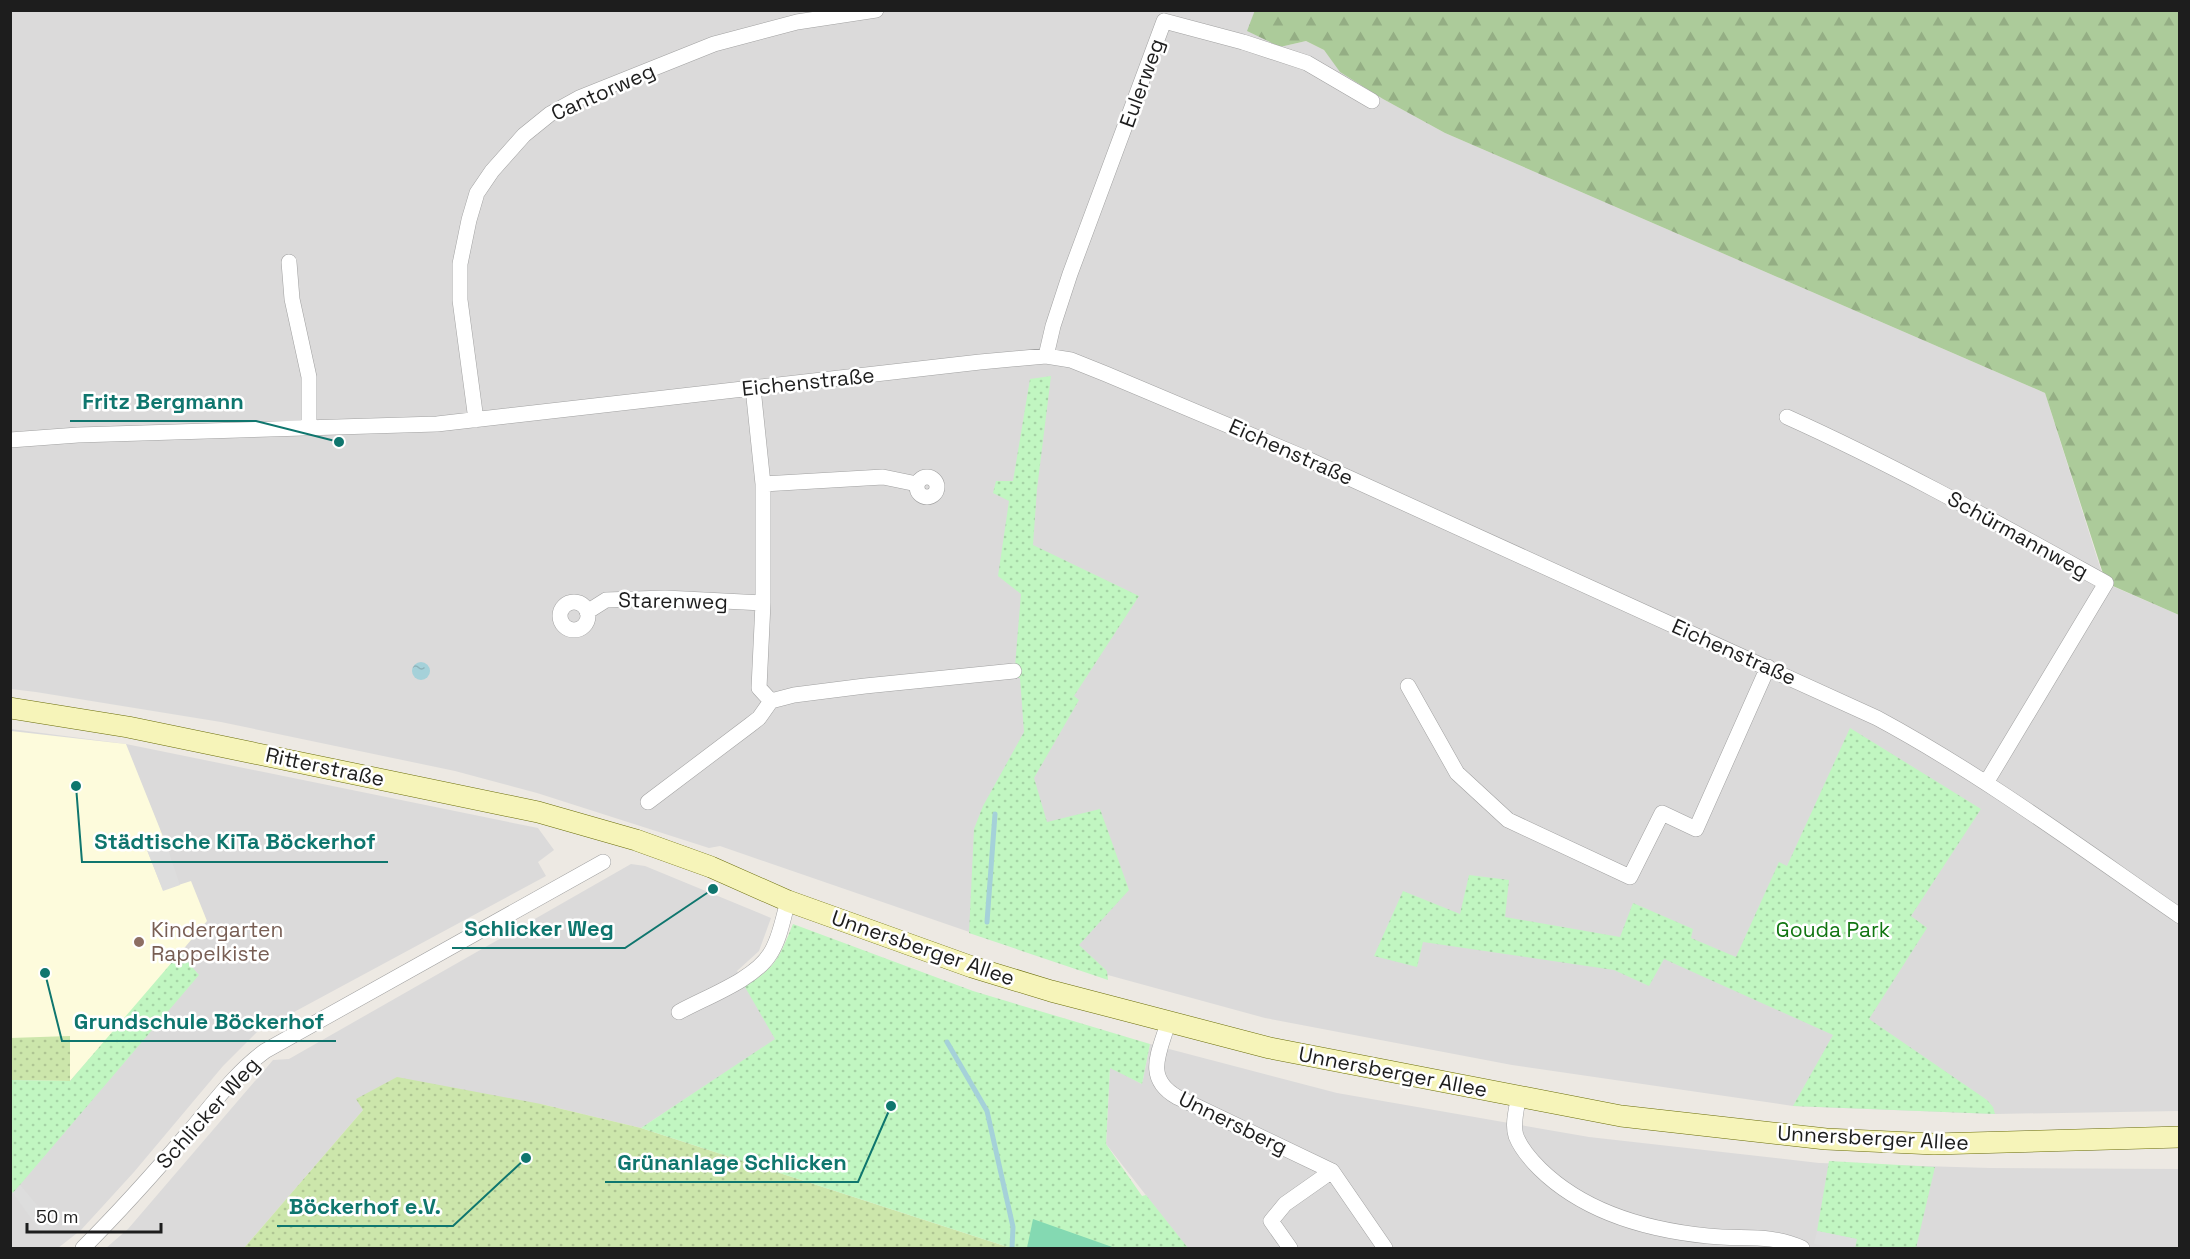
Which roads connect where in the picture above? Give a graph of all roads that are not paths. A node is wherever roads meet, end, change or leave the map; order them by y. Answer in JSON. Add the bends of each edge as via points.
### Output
{"nodes":[{"id":1,"x":876,"y":10,"type":"edge"},
{"id":2,"x":1161,"y":16,"type":"edge"},
{"id":3,"x":1372,"y":101,"type":"dead end"},
{"id":4,"x":289,"y":262,"type":"dead end"},
{"id":5,"x":1046,"y":356,"type":"junction"},
{"id":6,"x":753,"y":388,"type":"junction"},
{"id":7,"x":1786,"y":417,"type":"dead end"},
{"id":8,"x":476,"y":420,"type":"junction"},
{"id":9,"x":309,"y":428,"type":"junction"},
{"id":10,"x":10,"y":440,"type":"edge"},
{"id":11,"x":763,"y":484,"type":"junction"},
{"id":12,"x":917,"y":484,"type":"dead end"},
{"id":13,"x":763,"y":603,"type":"junction"},
{"id":14,"x":587,"y":612,"type":"dead end"},
{"id":15,"x":1768,"y":667,"type":"junction"},
{"id":16,"x":1014,"y":671,"type":"dead end"},
{"id":17,"x":1408,"y":686,"type":"dead end"},
{"id":18,"x":771,"y":702,"type":"junction"},
{"id":19,"x":10,"y":708,"type":"edge"},
{"id":20,"x":1986,"y":783,"type":"junction"},
{"id":21,"x":648,"y":802,"type":"dead end"},
{"id":22,"x":636,"y":840,"type":"joint"},
{"id":23,"x":603,"y":862,"type":"dead end"},
{"id":24,"x":788,"y":901,"type":"junction"},
{"id":25,"x":2180,"y":916,"type":"edge"},
{"id":26,"x":679,"y":1012,"type":"dead end"},
{"id":27,"x":1168,"y":1023,"type":"junction"},
{"id":28,"x":1519,"y":1095,"type":"junction"},
{"id":29,"x":2180,"y":1137,"type":"edge"},
{"id":30,"x":1332,"y":1171,"type":"junction"},
{"id":31,"x":83,"y":1248,"type":"edge"},
{"id":32,"x":1290,"y":1248,"type":"edge"},
{"id":33,"x":1385,"y":1248,"type":"edge"},
{"id":34,"x":1802,"y":1248,"type":"edge"}],
"edges":[{"from":1,"to":8,"type":"street","name":"Cantorweg","via":[[797,22],[714,44],[579,98],[524,135],[477,193],[462,254],[458,286]]},
{"from":2,"to":3,"type":"street","name":"Eulerweg","via":[[1306,63]]},
{"from":2,"to":5,"type":"street","name":"Eulerweg","via":[[1070,274]]},
{"from":4,"to":9,"type":"street","via":[[292,299],[309,377]]},
{"from":5,"to":6,"type":"street","name":"Eichenstraße"},
{"from":5,"to":15,"type":"street","name":"Eichenstraße","via":[[1071,360],[1303,457]]},
{"from":6,"to":8,"type":"street","name":"Eichenstraße"},
{"from":6,"to":11,"type":"street"},
{"from":7,"to":20,"type":"street","name":"Schürmannweg","via":[[1908,475],[2106,583]]},
{"from":8,"to":9,"type":"street","name":"Eichenstraße"},
{"from":9,"to":10,"type":"street","name":"Eichenstraße"},
{"from":11,"to":12,"type":"street","via":[[883,477]]},
{"from":11,"to":13,"type":"street"},
{"from":13,"to":14,"type":"street","name":"Starenweg","via":[[665,598],[606,600]]},
{"from":13,"to":18,"type":"street","via":[[759,688]]},
{"from":15,"to":17,"type":"street","via":[[1696,829],[1662,813],[1630,877],[1508,820],[1457,773]]},
{"from":15,"to":20,"type":"street","name":"Eichenstraße","via":[[1877,718]]},
{"from":16,"to":18,"type":"street","via":[[794,695]]},
{"from":18,"to":21,"type":"street","via":[[759,718]]},
{"from":19,"to":22,"type":"main road","name":"Ritterstraße","via":[[339,769],[538,812]]},
{"from":20,"to":25,"type":"street","name":"Eichenstraße"},
{"from":22,"to":24,"type":"main road","name":"Unnersberger Allee"},
{"from":23,"to":31,"type":"street","name":"Schlicker Weg","via":[[265,1051],[229,1085]]},
{"from":24,"to":26,"type":"street","via":[[774,946],[763,964]]},
{"from":24,"to":27,"type":"main road","name":"Unnersberger Allee","via":[[972,967]]},
{"from":27,"to":28,"type":"main road","name":"Unnersberger Allee","via":[[1270,1048]]},
{"from":27,"to":30,"type":"street","name":"Unnersberg","via":[[1158,1058],[1157,1073],[1163,1087]]},
{"from":28,"to":29,"type":"main road","name":"Unnersberger Allee","via":[[1621,1116],[1826,1139],[1934,1144]]},
{"from":28,"to":34,"type":"street","via":[[1515,1130],[1521,1146],[1549,1177],[1588,1204],[1678,1232],[1767,1237]]},
{"from":30,"to":32,"type":"street","via":[[1286,1204],[1271,1221]]},
{"from":30,"to":33,"type":"street","name":"Unnersberg"}]}
